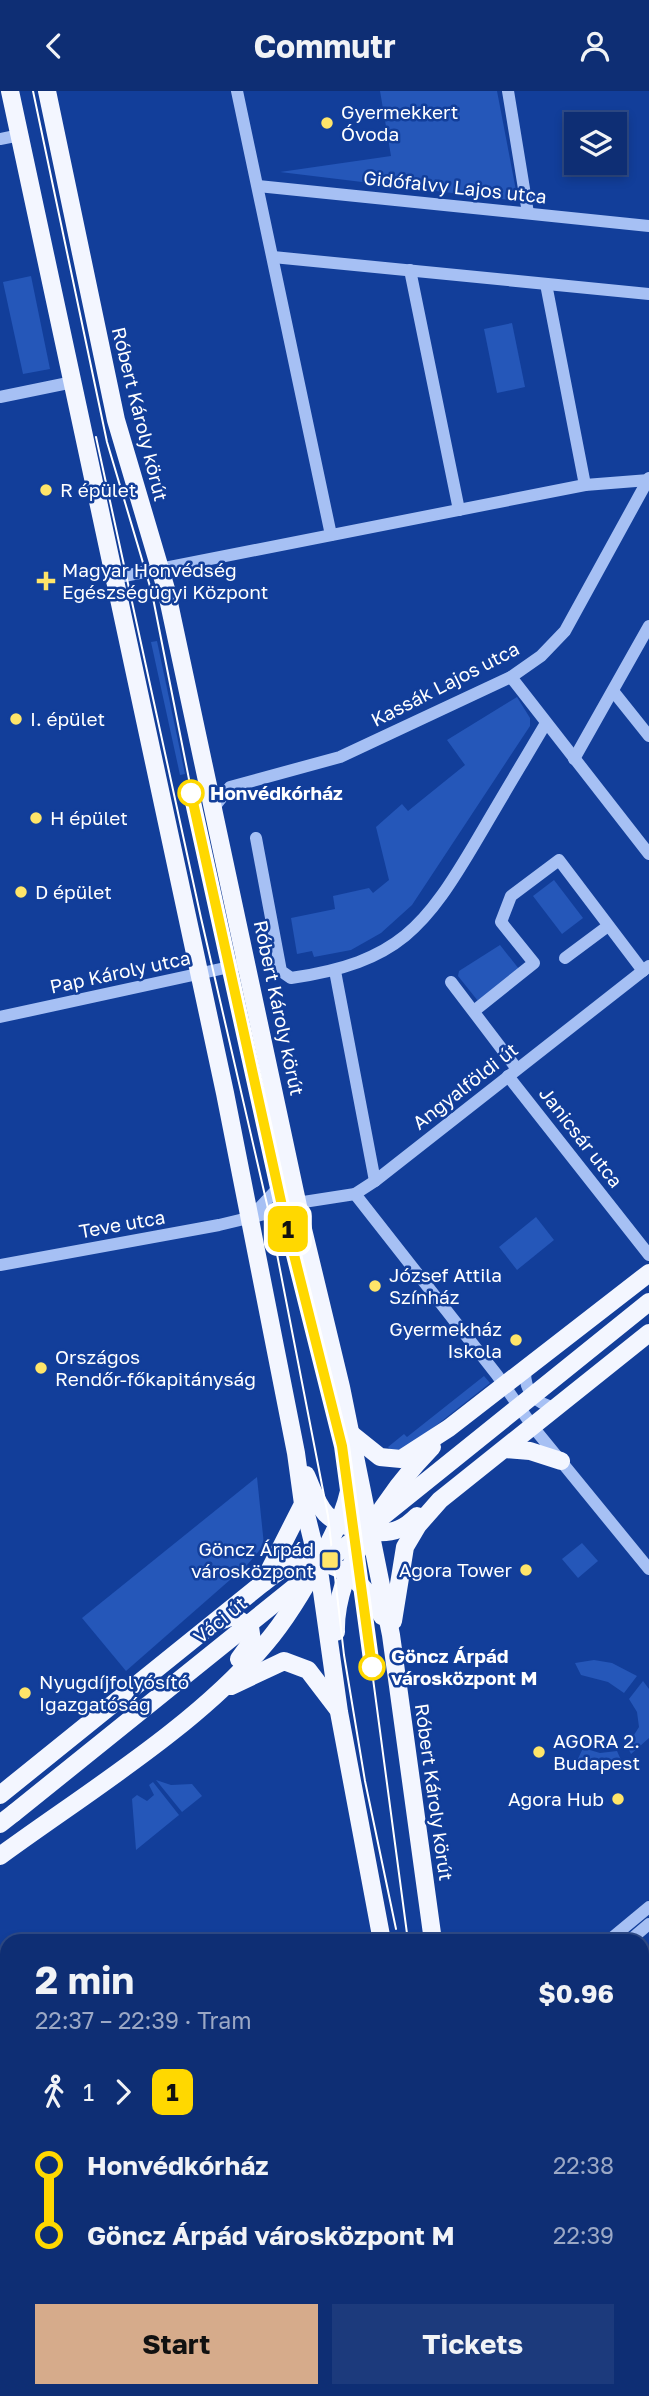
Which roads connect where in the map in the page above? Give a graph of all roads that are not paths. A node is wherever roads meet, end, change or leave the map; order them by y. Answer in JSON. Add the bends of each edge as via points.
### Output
{"nodes":[{"id":1,"x":10,"y":91,"type":"edge"},
{"id":2,"x":47,"y":91,"type":"edge"},
{"id":3,"x":237,"y":91,"type":"edge"},
{"id":4,"x":508,"y":91,"type":"edge"},
{"id":5,"x":20,"y":135,"type":"junction"},
{"id":6,"x":0,"y":139,"type":"edge"},
{"id":7,"x":258,"y":186,"type":"junction"},
{"id":8,"x":528,"y":213,"type":"junction"},
{"id":9,"x":649,"y":226,"type":"edge"},
{"id":10,"x":273,"y":257,"type":"junction"},
{"id":11,"x":410,"y":270,"type":"junction"},
{"id":12,"x":546,"y":284,"type":"junction"},
{"id":13,"x":649,"y":294,"type":"edge"},
{"id":14,"x":73,"y":382,"type":"junction"},
{"id":15,"x":0,"y":397,"type":"edge"},
{"id":16,"x":649,"y":479,"type":"edge"},
{"id":17,"x":585,"y":485,"type":"junction"},
{"id":18,"x":460,"y":510,"type":"junction"},
{"id":19,"x":331,"y":535,"type":"junction"},
{"id":20,"x":161,"y":568,"type":"junction"},
{"id":21,"x":114,"y":578,"type":"junction"},
{"id":22,"x":649,"y":626,"type":"edge"},
{"id":23,"x":511,"y":677,"type":"junction"},
{"id":24,"x":613,"y":691,"type":"junction"},
{"id":25,"x":546,"y":723,"type":"junction"},
{"id":26,"x":649,"y":736,"type":"edge"},
{"id":27,"x":574,"y":759,"type":"junction"},
{"id":28,"x":215,"y":806,"type":"junction"},
{"id":29,"x":256,"y":838,"type":"dead end"},
{"id":30,"x":649,"y":854,"type":"edge"},
{"id":31,"x":607,"y":926,"type":"junction"},
{"id":32,"x":565,"y":958,"type":"dead end"},
{"id":33,"x":248,"y":963,"type":"junction"},
{"id":34,"x":646,"y":969,"type":"edge"},
{"id":35,"x":335,"y":971,"type":"junction"},
{"id":36,"x":200,"y":975,"type":"junction"},
{"id":37,"x":451,"y":982,"type":"dead end"},
{"id":38,"x":474,"y":1011,"type":"junction"},
{"id":39,"x":0,"y":1017,"type":"edge"},
{"id":40,"x":513,"y":1072,"type":"junction"},
{"id":41,"x":291,"y":1165,"type":"junction"},
{"id":42,"x":375,"y":1181,"type":"junction"},
{"id":43,"x":355,"y":1194,"type":"junction"},
{"id":44,"x":298,"y":1203,"type":"junction"},
{"id":45,"x":251,"y":1217,"type":"junction"},
{"id":46,"x":302,"y":1225,"type":"junction"},
{"id":47,"x":649,"y":1255,"type":"edge"},
{"id":48,"x":0,"y":1265,"type":"edge"},
{"id":49,"x":649,"y":1273,"type":"edge"},
{"id":50,"x":649,"y":1302,"type":"edge"},
{"id":51,"x":649,"y":1333,"type":"edge"},
{"id":52,"x":525,"y":1371,"type":"junction"},
{"id":53,"x":505,"y":1386,"type":"junction"},
{"id":54,"x":556,"y":1408,"type":"junction"},
{"id":55,"x":533,"y":1427,"type":"junction"},
{"id":56,"x":449,"y":1428,"type":"junction"},
{"id":57,"x":350,"y":1433,"type":"junction"},
{"id":58,"x":505,"y":1449,"type":"junction"},
{"id":59,"x":296,"y":1453,"type":"junction"},
{"id":60,"x":561,"y":1461,"type":"junction"},
{"id":61,"x":440,"y":1500,"type":"junction"},
{"id":62,"x":303,"y":1504,"type":"junction"},
{"id":63,"x":340,"y":1523,"type":"junction"},
{"id":64,"x":370,"y":1530,"type":"junction"},
{"id":65,"x":318,"y":1563,"type":"junction"},
{"id":66,"x":649,"y":1569,"type":"edge"},
{"id":67,"x":345,"y":1573,"type":"junction"},
{"id":68,"x":262,"y":1583,"type":"junction"},
{"id":69,"x":213,"y":1624,"type":"junction"},
{"id":70,"x":391,"y":1635,"type":"junction"},
{"id":71,"x":213,"y":1696,"type":"junction"},
{"id":72,"x":339,"y":1712,"type":"junction"},
{"id":73,"x":0,"y":1795,"type":"edge"},
{"id":74,"x":7,"y":1818,"type":"edge"},
{"id":75,"x":0,"y":1856,"type":"edge"},
{"id":76,"x":649,"y":1907,"type":"edge"},
{"id":77,"x":381,"y":1934,"type":"edge"},
{"id":78,"x":432,"y":1934,"type":"edge"},
{"id":79,"x":616,"y":1934,"type":"edge"}],
"edges":[{"from":1,"to":5,"type":"main road"},
{"from":2,"to":20,"type":"main road","name":"Róbert Károly körút","via":[[120,433]]},
{"from":3,"to":7,"type":"street"},
{"from":4,"to":8,"type":"street"},
{"from":5,"to":6,"type":"street"},
{"from":5,"to":14,"type":"main road"},
{"from":7,"to":8,"type":"street","name":"Gidófalvy Lajos utca"},
{"from":7,"to":10,"type":"street"},
{"from":8,"to":9,"type":"street","name":"Gidófalvy Lajos utca"},
{"from":10,"to":11,"type":"street"},
{"from":10,"to":19,"type":"street"},
{"from":11,"to":12,"type":"street"},
{"from":11,"to":18,"type":"street"},
{"from":12,"to":13,"type":"street"},
{"from":12,"to":17,"type":"street"},
{"from":14,"to":15,"type":"street"},
{"from":14,"to":21,"type":"main road"},
{"from":16,"to":17,"type":"street"},
{"from":16,"to":23,"type":"street","name":"Kassák Lajos utca","via":[[565,631]]},
{"from":17,"to":18,"type":"street"},
{"from":18,"to":19,"type":"street"},
{"from":19,"to":20,"type":"street"},
{"from":20,"to":21,"type":"street"},
{"from":20,"to":28,"type":"main road","name":"Róbert Károly körút"},
{"from":21,"to":36,"type":"main road"},
{"from":22,"to":24,"type":"street"},
{"from":23,"to":25,"type":"street"},
{"from":23,"to":28,"type":"street","name":"Kassák Lajos utca","via":[[340,757],[230,787]]},
{"from":24,"to":26,"type":"street"},
{"from":24,"to":27,"type":"street"},
{"from":25,"to":27,"type":"street"},
{"from":25,"to":35,"type":"street","via":[[440,902],[385,950]]},
{"from":27,"to":30,"type":"street"},
{"from":28,"to":33,"type":"main road","name":"Róbert Károly körút"},
{"from":29,"to":35,"type":"street","via":[[281,971],[291,978]]},
{"from":31,"to":32,"type":"street"},
{"from":31,"to":34,"type":"street","name":"Angyalföldi út"},
{"from":31,"to":38,"type":"street","name":"Angyalföldi út","via":[[559,860],[511,896],[501,922],[534,963]]},
{"from":33,"to":36,"type":"street","name":"Pap Károly utca"},
{"from":33,"to":41,"type":"main road","name":"Róbert Károly körút"},
{"from":34,"to":40,"type":"street","name":"Angyalföldi út"},
{"from":35,"to":42,"type":"street"},
{"from":36,"to":39,"type":"street","name":"Pap Károly utca"},
{"from":36,"to":45,"type":"main road"},
{"from":37,"to":38,"type":"street","name":"Janicsár utca"},
{"from":38,"to":40,"type":"street","name":"Janicsár utca"},
{"from":40,"to":42,"type":"street","name":"Angyalföldi út"},
{"from":40,"to":47,"type":"street","name":"Janicsár utca"},
{"from":41,"to":44,"type":"main road","name":"Róbert Károly körút"},
{"from":41,"to":45,"type":"street","via":[[278,1188]]},
{"from":42,"to":43,"type":"street","name":"Angyalföldi út"},
{"from":43,"to":44,"type":"street","name":"Angyalföldi út"},
{"from":43,"to":53,"type":"street"},
{"from":44,"to":46,"type":"main road","name":"Róbert Károly körút"},
{"from":45,"to":46,"type":"street","name":"Teve utca","via":[[284,1215]]},
{"from":45,"to":48,"type":"street","name":"Teve utca"},
{"from":45,"to":59,"type":"main road"},
{"from":46,"to":57,"type":"main road","name":"Róbert Károly körút"},
{"from":49,"to":52,"type":"main road"},
{"from":50,"to":74,"type":"main road","name":"Váci út","bridge":true},
{"from":51,"to":54,"type":"main road"},
{"from":52,"to":53,"type":"main road"},
{"from":52,"to":54,"type":"street","via":[[531,1397]]},
{"from":53,"to":55,"type":"street"},
{"from":53,"to":56,"type":"main road"},
{"from":54,"to":55,"type":"main road"},
{"from":55,"to":58,"type":"main road"},
{"from":55,"to":60,"type":"street"},
{"from":56,"to":57,"type":"main road","via":[[401,1459],[391,1460],[372,1452]]},
{"from":56,"to":64,"type":"main road","via":[[420,1459]]},
{"from":57,"to":63,"type":"main road","via":[[351,1473]]},
{"from":57,"to":64,"type":"main road","name":"Róbert Károly körút"},
{"from":58,"to":60,"type":"main road"},
{"from":58,"to":61,"type":"main road"},
{"from":59,"to":62,"type":"main road"},
{"from":59,"to":63,"type":"main road","via":[[315,1498],[328,1516]]},
{"from":60,"to":66,"type":"street"},
{"from":61,"to":64,"type":"main road","via":[[401,1528]]},
{"from":61,"to":70,"type":"main road","via":[[405,1547]]},
{"from":62,"to":65,"type":"main road"},
{"from":62,"to":68,"type":"main road"},
{"from":63,"to":64,"type":"main road"},
{"from":63,"to":65,"type":"main road"},
{"from":64,"to":67,"type":"main road"},
{"from":64,"to":70,"type":"main road","name":"Róbert Károly körút"},
{"from":65,"to":67,"type":"main road"},
{"from":65,"to":68,"type":"main road","via":[[292,1565]]},
{"from":65,"to":71,"type":"main road","via":[[265,1644]]},
{"from":65,"to":72,"type":"main road"},
{"from":67,"to":70,"type":"main road","via":[[374,1599]]},
{"from":67,"to":72,"type":"main road","via":[[336,1624]]},
{"from":68,"to":69,"type":"main road","name":"Váci út"},
{"from":69,"to":71,"type":"main road","via":[[238,1618],[250,1627],[252,1641]]},
{"from":69,"to":73,"type":"main road","name":"Váci út"},
{"from":70,"to":78,"type":"main road","name":"Róbert Károly körút"},
{"from":71,"to":72,"type":"main road","via":[[285,1661],[308,1670]]},
{"from":71,"to":75,"type":"main road","via":[[138,1757]]},
{"from":72,"to":77,"type":"main road"},
{"from":76,"to":79,"type":"street"}]}
